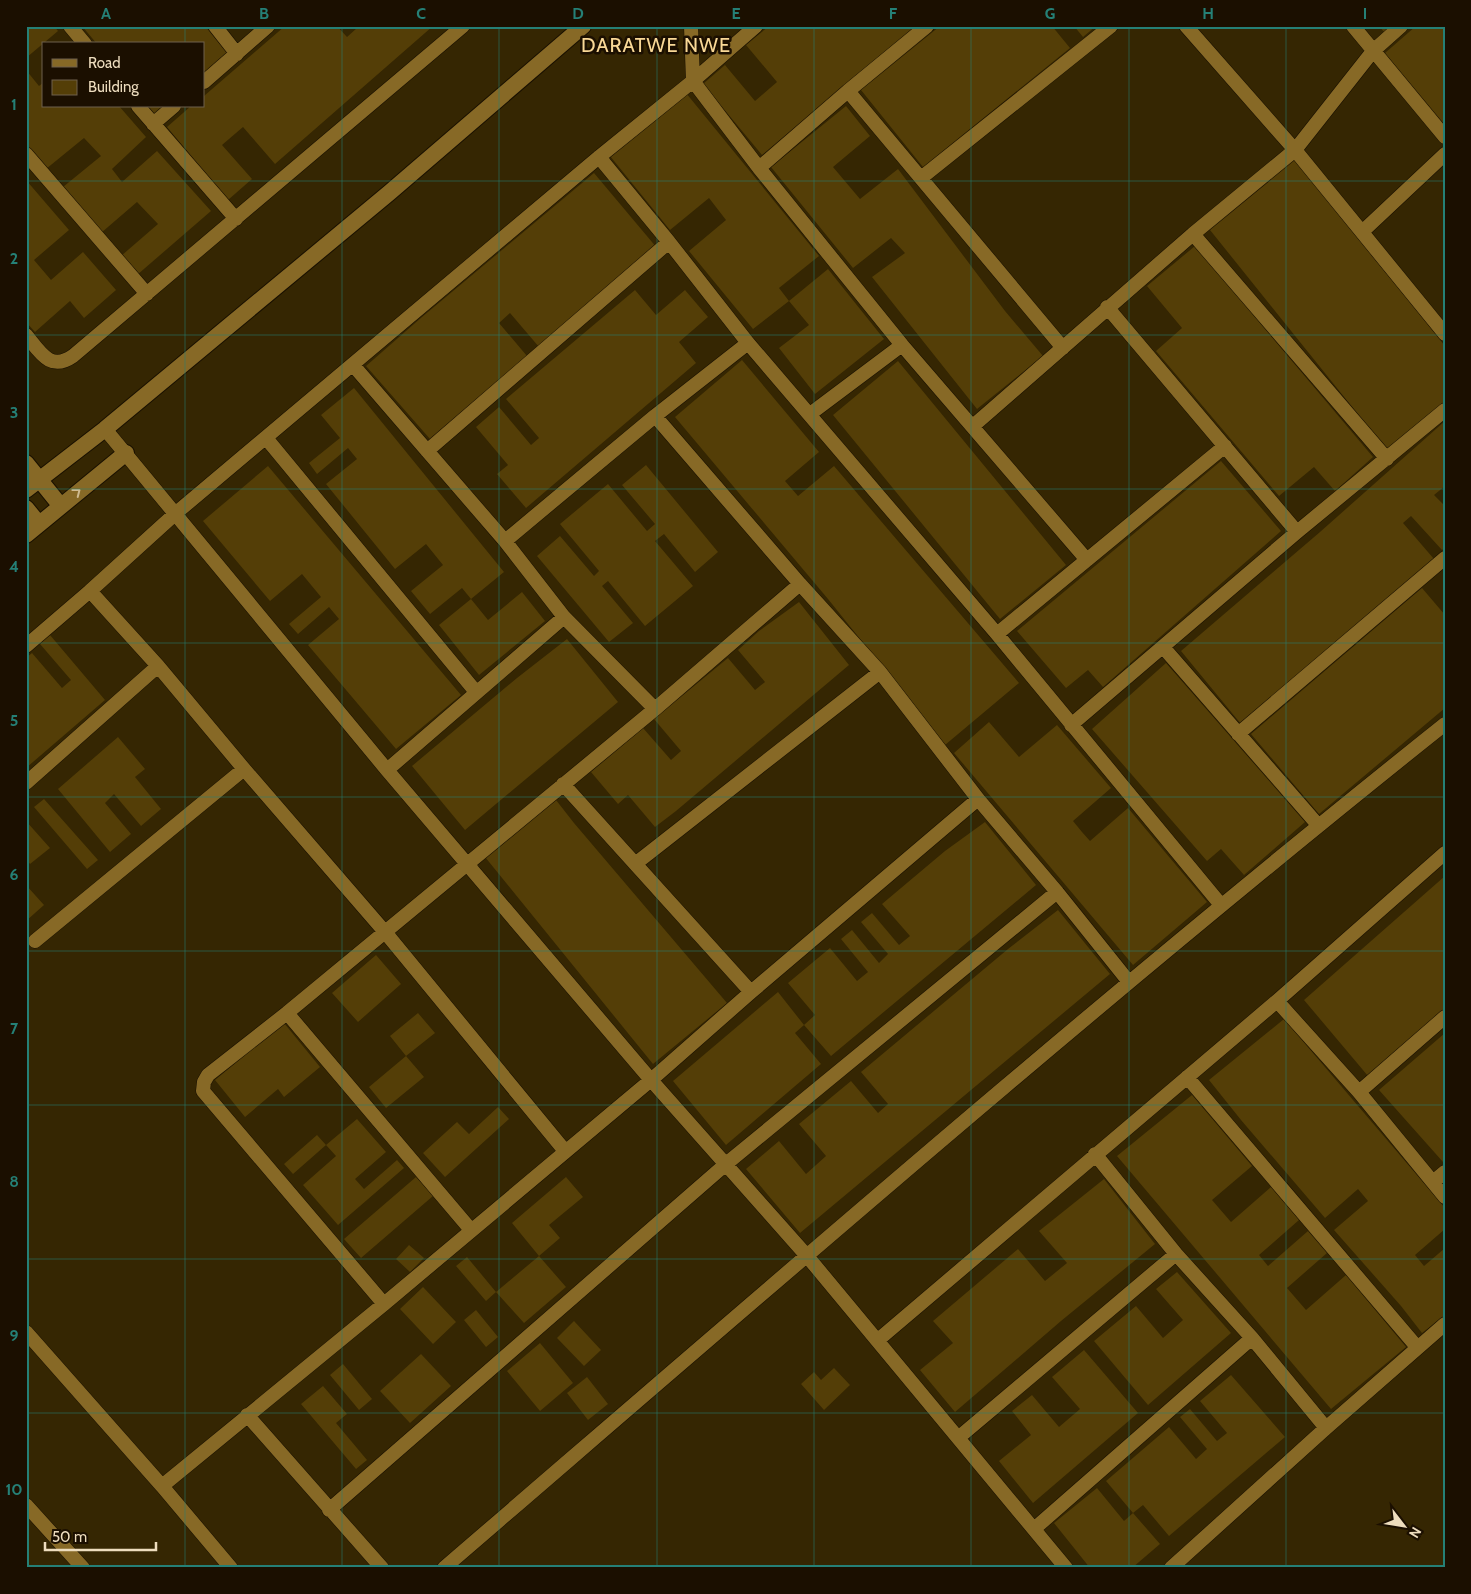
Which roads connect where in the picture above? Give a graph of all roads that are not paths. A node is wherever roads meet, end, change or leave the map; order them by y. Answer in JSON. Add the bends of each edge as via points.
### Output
{"nodes":[{"id":1,"x":70,"y":26,"type":"edge"},
{"id":2,"x":215,"y":26,"type":"edge"},
{"id":3,"x":268,"y":26,"type":"edge"},
{"id":4,"x":462,"y":26,"type":"edge"},
{"id":5,"x":584,"y":26,"type":"edge"},
{"id":6,"x":691,"y":26,"type":"edge"},
{"id":7,"x":756,"y":26,"type":"edge"},
{"id":8,"x":927,"y":26,"type":"edge"},
{"id":9,"x":1111,"y":26,"type":"edge"},
{"id":10,"x":1186,"y":26,"type":"edge"},
{"id":11,"x":1352,"y":26,"type":"edge"},
{"id":12,"x":1401,"y":26,"type":"edge"},
{"id":13,"x":83,"y":42,"type":"edge"},
{"id":14,"x":1373,"y":51,"type":"junction"},
{"id":15,"x":237,"y":54,"type":"junction"},
{"id":16,"x":205,"y":81,"type":"edge"},
{"id":17,"x":693,"y":81,"type":"junction"},
{"id":18,"x":848,"y":91,"type":"junction"},
{"id":19,"x":140,"y":108,"type":"edge"},
{"id":20,"x":172,"y":108,"type":"edge"},
{"id":21,"x":153,"y":124,"type":"junction"},
{"id":22,"x":1445,"y":137,"type":"edge"},
{"id":23,"x":1296,"y":150,"type":"junction"},
{"id":24,"x":26,"y":154,"type":"edge"},
{"id":25,"x":1445,"y":154,"type":"edge"},
{"id":26,"x":599,"y":157,"type":"junction"},
{"id":27,"x":758,"y":168,"type":"junction"},
{"id":28,"x":921,"y":178,"type":"junction"},
{"id":29,"x":236,"y":219,"type":"junction"},
{"id":30,"x":1362,"y":232,"type":"junction"},
{"id":31,"x":1193,"y":234,"type":"junction"},
{"id":32,"x":669,"y":242,"type":"junction"},
{"id":33,"x":147,"y":294,"type":"junction"},
{"id":34,"x":1107,"y":307,"type":"junction"},
{"id":35,"x":1445,"y":334,"type":"edge"},
{"id":36,"x":26,"y":336,"type":"edge"},
{"id":37,"x":748,"y":343,"type":"junction"},
{"id":38,"x":902,"y":346,"type":"junction"},
{"id":39,"x":1063,"y":348,"type":"junction"},
{"id":40,"x":353,"y":365,"type":"junction"},
{"id":41,"x":1445,"y":410,"type":"edge"},
{"id":42,"x":810,"y":414,"type":"junction"},
{"id":43,"x":655,"y":416,"type":"junction"},
{"id":44,"x":973,"y":426,"type":"junction"},
{"id":45,"x":105,"y":429,"type":"junction"},
{"id":46,"x":266,"y":438,"type":"junction"},
{"id":47,"x":1224,"y":446,"type":"junction"},
{"id":48,"x":428,"y":451,"type":"junction"},
{"id":49,"x":126,"y":453,"type":"junction"},
{"id":50,"x":1387,"y":459,"type":"junction"},
{"id":51,"x":26,"y":463,"type":"edge"},
{"id":52,"x":40,"y":480,"type":"junction"},
{"id":53,"x":26,"y":490,"type":"edge"},
{"id":54,"x":60,"y":505,"type":"junction"},
{"id":55,"x":26,"y":508,"type":"edge"},
{"id":56,"x":176,"y":513,"type":"junction"},
{"id":57,"x":33,"y":529,"type":"edge"},
{"id":58,"x":1296,"y":532,"type":"junction"},
{"id":59,"x":505,"y":541,"type":"junction"},
{"id":60,"x":1445,"y":558,"type":"edge"},
{"id":61,"x":1087,"y":560,"type":"junction"},
{"id":62,"x":800,"y":584,"type":"junction"},
{"id":63,"x":90,"y":591,"type":"junction"},
{"id":64,"x":564,"y":617,"type":"junction"},
{"id":65,"x":997,"y":634,"type":"junction"},
{"id":66,"x":26,"y":646,"type":"edge"},
{"id":67,"x":1162,"y":647,"type":"junction"},
{"id":68,"x":158,"y":666,"type":"junction"},
{"id":69,"x":880,"y":672,"type":"junction"},
{"id":70,"x":476,"y":692,"type":"junction"},
{"id":71,"x":655,"y":709,"type":"junction"},
{"id":72,"x":1445,"y":724,"type":"edge"},
{"id":73,"x":1071,"y":725,"type":"junction"},
{"id":74,"x":1238,"y":734,"type":"junction"},
{"id":75,"x":244,"y":769,"type":"junction"},
{"id":76,"x":387,"y":770,"type":"junction"},
{"id":77,"x":26,"y":783,"type":"edge"},
{"id":78,"x":563,"y":784,"type":"junction"},
{"id":79,"x":978,"y":799,"type":"junction"},
{"id":80,"x":1318,"y":825,"type":"junction"},
{"id":81,"x":1445,"y":852,"type":"edge"},
{"id":82,"x":467,"y":863,"type":"junction"},
{"id":83,"x":635,"y":864,"type":"junction"},
{"id":84,"x":1057,"y":892,"type":"junction"},
{"id":85,"x":1221,"y":904,"type":"junction"},
{"id":86,"x":385,"y":932,"type":"junction"},
{"id":87,"x":35,"y":941,"type":"dead end"},
{"id":88,"x":1129,"y":982,"type":"junction"},
{"id":89,"x":751,"y":992,"type":"junction"},
{"id":90,"x":1277,"y":1001,"type":"junction"},
{"id":91,"x":287,"y":1013,"type":"junction"},
{"id":92,"x":1445,"y":1017,"type":"edge"},
{"id":93,"x":1187,"y":1077,"type":"junction"},
{"id":94,"x":651,"y":1080,"type":"junction"},
{"id":95,"x":1359,"y":1092,"type":"junction"},
{"id":96,"x":565,"y":1151,"type":"junction"},
{"id":97,"x":1095,"y":1154,"type":"junction"},
{"id":98,"x":726,"y":1164,"type":"junction"},
{"id":99,"x":1445,"y":1172,"type":"edge"},
{"id":100,"x":1433,"y":1182,"type":"junction"},
{"id":101,"x":1445,"y":1197,"type":"edge"},
{"id":102,"x":471,"y":1230,"type":"junction"},
{"id":103,"x":1176,"y":1254,"type":"junction"},
{"id":104,"x":807,"y":1256,"type":"junction"},
{"id":105,"x":384,"y":1304,"type":"junction"},
{"id":106,"x":1445,"y":1324,"type":"edge"},
{"id":107,"x":26,"y":1332,"type":"edge"},
{"id":108,"x":1252,"y":1338,"type":"junction"},
{"id":109,"x":878,"y":1340,"type":"junction"},
{"id":110,"x":1417,"y":1347,"type":"junction"},
{"id":111,"x":247,"y":1415,"type":"junction"},
{"id":112,"x":1326,"y":1428,"type":"junction"},
{"id":113,"x":958,"y":1438,"type":"junction"},
{"id":114,"x":162,"y":1486,"type":"junction"},
{"id":115,"x":26,"y":1505,"type":"edge"},
{"id":116,"x":329,"y":1510,"type":"junction"},
{"id":117,"x":1034,"y":1529,"type":"junction"},
{"id":118,"x":80,"y":1567,"type":"edge"},
{"id":119,"x":231,"y":1568,"type":"edge"},
{"id":120,"x":382,"y":1568,"type":"edge"},
{"id":121,"x":444,"y":1568,"type":"edge"},
{"id":122,"x":1066,"y":1568,"type":"edge"},
{"id":123,"x":1171,"y":1568,"type":"edge"}],
"edges":[{"from":1,"to":13,"type":"street"},
{"from":2,"to":15,"type":"street"},
{"from":3,"to":15,"type":"street"},
{"from":4,"to":29,"type":"street"},
{"from":5,"to":45,"type":"street"},
{"from":6,"to":17,"type":"street"},
{"from":7,"to":17,"type":"street"},
{"from":8,"to":18,"type":"street"},
{"from":9,"to":28,"type":"street"},
{"from":10,"to":23,"type":"street"},
{"from":11,"to":14,"type":"street"},
{"from":12,"to":14,"type":"street"},
{"from":14,"to":22,"type":"street"},
{"from":14,"to":23,"type":"street"},
{"from":15,"to":16,"type":"street"},
{"from":17,"to":26,"type":"street"},
{"from":17,"to":27,"type":"street"},
{"from":18,"to":27,"type":"street"},
{"from":18,"to":28,"type":"street"},
{"from":19,"to":21,"type":"street"},
{"from":20,"to":21,"type":"street"},
{"from":21,"to":29,"type":"street"},
{"from":23,"to":30,"type":"street"},
{"from":23,"to":31,"type":"street"},
{"from":24,"to":33,"type":"street"},
{"from":25,"to":30,"type":"street"},
{"from":26,"to":32,"type":"street"},
{"from":26,"to":40,"type":"street"},
{"from":27,"to":38,"type":"street"},
{"from":28,"to":39,"type":"street"},
{"from":29,"to":33,"type":"street"},
{"from":30,"to":35,"type":"street"},
{"from":31,"to":34,"type":"street"},
{"from":31,"to":50,"type":"street"},
{"from":32,"to":37,"type":"street"},
{"from":32,"to":48,"type":"street"},
{"from":33,"to":36,"type":"street","via":[[65,362],[52,362]]},
{"from":34,"to":39,"type":"street"},
{"from":34,"to":47,"type":"street"},
{"from":37,"to":42,"type":"street"},
{"from":37,"to":43,"type":"street"},
{"from":38,"to":42,"type":"street"},
{"from":38,"to":44,"type":"street"},
{"from":39,"to":44,"type":"street"},
{"from":40,"to":46,"type":"street"},
{"from":40,"to":48,"type":"street"},
{"from":41,"to":50,"type":"street"},
{"from":42,"to":65,"type":"street"},
{"from":43,"to":59,"type":"street"},
{"from":43,"to":62,"type":"street"},
{"from":44,"to":61,"type":"street"},
{"from":45,"to":49,"type":"street"},
{"from":45,"to":52,"type":"street"},
{"from":46,"to":56,"type":"street"},
{"from":46,"to":70,"type":"street"},
{"from":47,"to":58,"type":"street"},
{"from":47,"to":61,"type":"street"},
{"from":48,"to":59,"type":"street"},
{"from":54,"to":49,"type":"street","one_way":true},
{"from":49,"to":56,"type":"street"},
{"from":50,"to":58,"type":"street"},
{"from":51,"to":52,"type":"street"},
{"from":52,"to":53,"type":"street"},
{"from":52,"to":54,"type":"street"},
{"from":54,"to":57,"type":"street"},
{"from":55,"to":57,"type":"street"},
{"from":56,"to":63,"type":"street"},
{"from":56,"to":76,"type":"street"},
{"from":58,"to":67,"type":"street"},
{"from":59,"to":64,"type":"street"},
{"from":60,"to":74,"type":"street"},
{"from":61,"to":65,"type":"street"},
{"from":62,"to":69,"type":"street"},
{"from":62,"to":71,"type":"street"},
{"from":63,"to":66,"type":"street"},
{"from":63,"to":68,"type":"street"},
{"from":64,"to":70,"type":"street"},
{"from":64,"to":71,"type":"street"},
{"from":65,"to":73,"type":"street"},
{"from":67,"to":73,"type":"street"},
{"from":67,"to":74,"type":"street"},
{"from":68,"to":75,"type":"street"},
{"from":68,"to":77,"type":"street"},
{"from":69,"to":79,"type":"street"},
{"from":69,"to":83,"type":"street"},
{"from":70,"to":76,"type":"street"},
{"from":71,"to":78,"type":"street"},
{"from":72,"to":80,"type":"street"},
{"from":73,"to":85,"type":"street"},
{"from":74,"to":80,"type":"street"},
{"from":75,"to":86,"type":"street"},
{"from":75,"to":87,"type":"street"},
{"from":76,"to":82,"type":"street"},
{"from":78,"to":82,"type":"street"},
{"from":78,"to":83,"type":"street"},
{"from":79,"to":84,"type":"street"},
{"from":79,"to":89,"type":"street"},
{"from":80,"to":85,"type":"street"},
{"from":81,"to":90,"type":"street"},
{"from":82,"to":86,"type":"street"},
{"from":82,"to":94,"type":"street"},
{"from":83,"to":89,"type":"street"},
{"from":84,"to":88,"type":"street"},
{"from":84,"to":98,"type":"street"},
{"from":85,"to":88,"type":"street"},
{"from":86,"to":91,"type":"street"},
{"from":86,"to":96,"type":"street"},
{"from":88,"to":104,"type":"street"},
{"from":89,"to":94,"type":"street"},
{"from":90,"to":93,"type":"street"},
{"from":90,"to":95,"type":"street"},
{"from":91,"to":102,"type":"street"},
{"from":91,"to":105,"type":"street","via":[[208,1075],[203,1091]]},
{"from":92,"to":95,"type":"street"},
{"from":93,"to":97,"type":"street"},
{"from":93,"to":110,"type":"street"},
{"from":94,"to":96,"type":"street"},
{"from":94,"to":98,"type":"street"},
{"from":95,"to":100,"type":"street"},
{"from":96,"to":102,"type":"street"},
{"from":97,"to":103,"type":"street"},
{"from":97,"to":109,"type":"street"},
{"from":98,"to":104,"type":"street"},
{"from":98,"to":116,"type":"street"},
{"from":99,"to":100,"type":"street"},
{"from":100,"to":101,"type":"street"},
{"from":102,"to":105,"type":"street"},
{"from":103,"to":108,"type":"street"},
{"from":103,"to":113,"type":"street"},
{"from":104,"to":109,"type":"street"},
{"from":104,"to":121,"type":"street"},
{"from":105,"to":111,"type":"street"},
{"from":106,"to":110,"type":"street"},
{"from":107,"to":114,"type":"street"},
{"from":108,"to":112,"type":"street"},
{"from":108,"to":117,"type":"street"},
{"from":109,"to":113,"type":"street"},
{"from":110,"to":112,"type":"street"},
{"from":111,"to":114,"type":"street"},
{"from":111,"to":116,"type":"street"},
{"from":112,"to":123,"type":"street"},
{"from":113,"to":117,"type":"street"},
{"from":114,"to":119,"type":"street"},
{"from":115,"to":118,"type":"street"},
{"from":116,"to":120,"type":"street"},
{"from":117,"to":122,"type":"street"}]}
